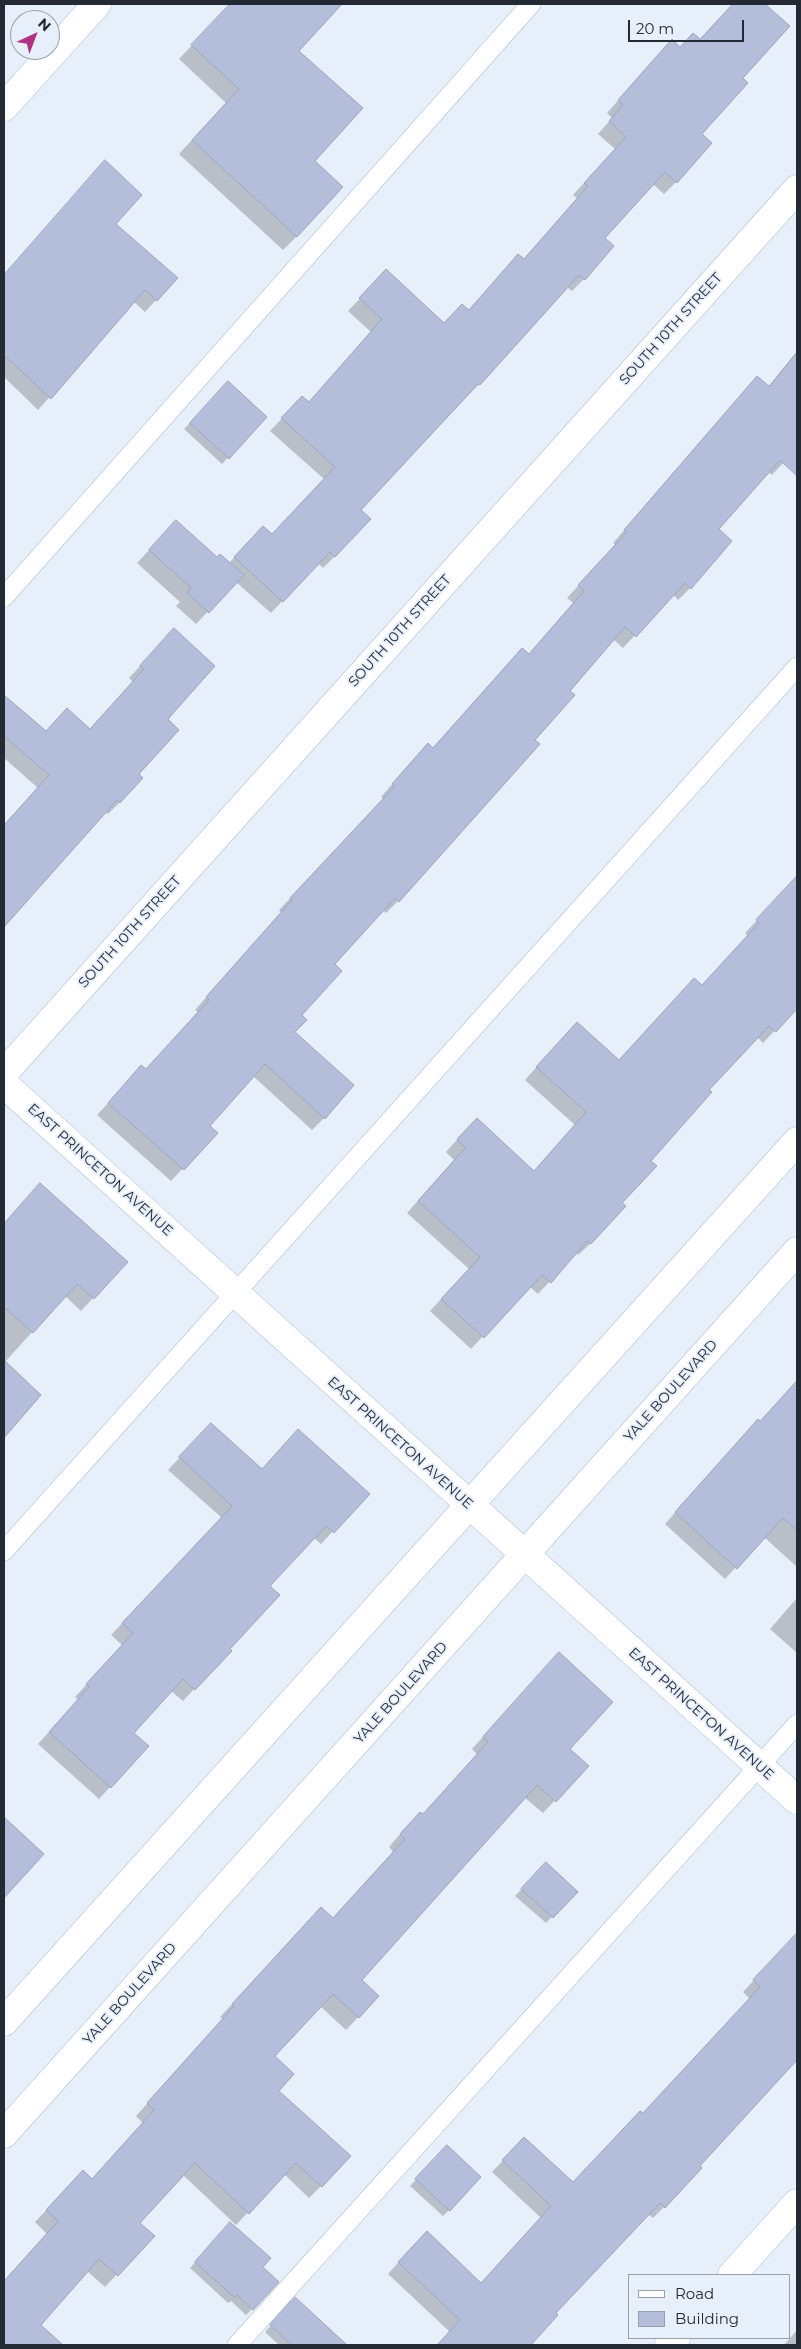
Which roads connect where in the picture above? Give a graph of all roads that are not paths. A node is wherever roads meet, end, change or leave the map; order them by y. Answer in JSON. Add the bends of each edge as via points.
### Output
{"nodes":[{"id":1,"x":97,"y":4,"type":"edge"},
{"id":2,"x":531,"y":4,"type":"edge"},
{"id":3,"x":4,"y":107,"type":"edge"},
{"id":4,"x":797,"y":189,"type":"edge"},
{"id":5,"x":4,"y":597,"type":"edge"},
{"id":6,"x":797,"y":667,"type":"edge"},
{"id":7,"x":4,"y":1073,"type":"edge"},
{"id":8,"x":4,"y":1084,"type":"edge"},
{"id":9,"x":797,"y":1142,"type":"edge"},
{"id":10,"x":797,"y":1251,"type":"edge"},
{"id":11,"x":236,"y":1294,"type":"junction"},
{"id":12,"x":469,"y":1506,"type":"junction"},
{"id":13,"x":4,"y":1551,"type":"edge"},
{"id":14,"x":524,"y":1555,"type":"junction"},
{"id":15,"x":797,"y":1724,"type":"edge"},
{"id":16,"x":760,"y":1766,"type":"junction"},
{"id":17,"x":797,"y":1800,"type":"edge"},
{"id":18,"x":4,"y":2022,"type":"edge"},
{"id":19,"x":4,"y":2134,"type":"edge"},
{"id":20,"x":797,"y":2202,"type":"edge"},
{"id":21,"x":733,"y":2274,"type":"edge"},
{"id":22,"x":237,"y":2345,"type":"edge"}],
"edges":[{"from":1,"to":3,"type":"street"},
{"from":2,"to":5,"type":"lane"},
{"from":4,"to":7,"type":"street","name":"SOUTH 10TH STREET"},
{"from":6,"to":11,"type":"lane"},
{"from":8,"to":11,"type":"street","name":"EAST PRINCETON AVENUE"},
{"from":9,"to":12,"type":"street"},
{"from":10,"to":14,"type":"street","name":"YALE BOULEVARD"},
{"from":11,"to":12,"type":"street","name":"EAST PRINCETON AVENUE"},
{"from":11,"to":13,"type":"lane"},
{"from":12,"to":14,"type":"street","name":"EAST PRINCETON AVENUE"},
{"from":12,"to":18,"type":"street"},
{"from":14,"to":16,"type":"street","name":"EAST PRINCETON AVENUE"},
{"from":14,"to":19,"type":"street","name":"YALE BOULEVARD"},
{"from":15,"to":16,"type":"lane"},
{"from":16,"to":17,"type":"street","name":"EAST PRINCETON AVENUE"},
{"from":16,"to":22,"type":"lane"},
{"from":20,"to":21,"type":"street"}]}
